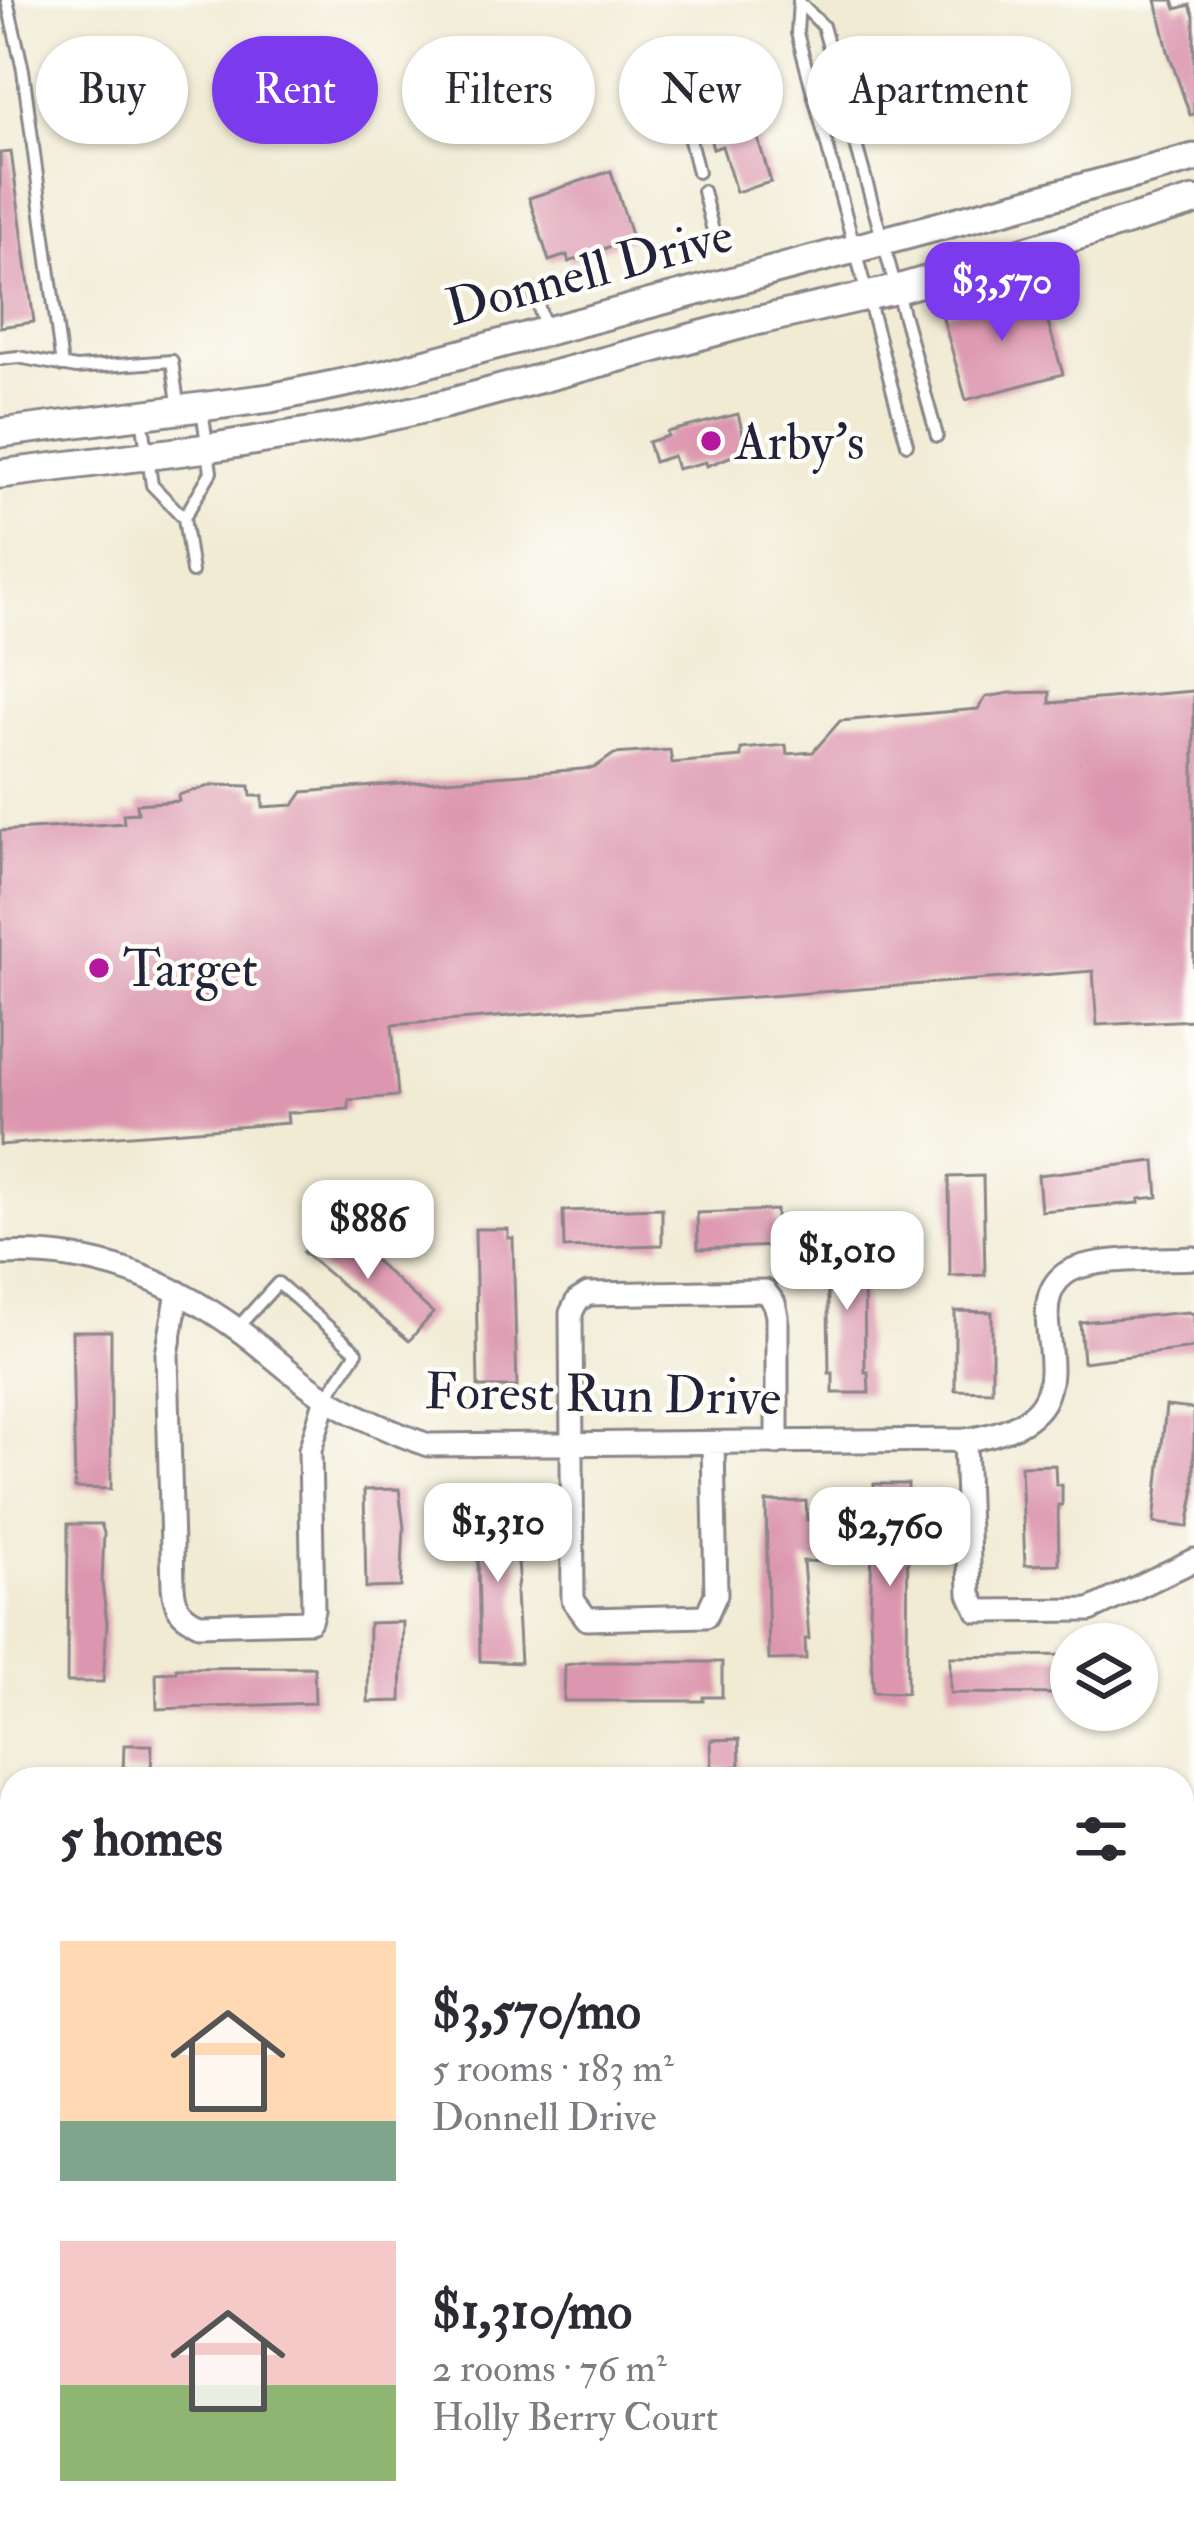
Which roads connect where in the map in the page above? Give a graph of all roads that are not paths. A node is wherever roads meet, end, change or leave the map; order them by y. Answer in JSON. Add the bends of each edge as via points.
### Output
{"nodes":[{"id":1,"x":7,"y":0,"type":"edge"},
{"id":2,"x":800,"y":2,"type":"edge"},
{"id":3,"x":691,"y":144,"type":"edge"},
{"id":4,"x":1194,"y":158,"type":"edge"},
{"id":5,"x":698,"y":172,"type":"dead end"},
{"id":6,"x":703,"y":191,"type":"dead end"},
{"id":7,"x":1194,"y":201,"type":"edge"},
{"id":8,"x":885,"y":239,"type":"junction"},
{"id":9,"x":716,"y":243,"type":"dead end"},
{"id":10,"x":856,"y":248,"type":"junction"},
{"id":11,"x":898,"y":289,"type":"junction"},
{"id":12,"x":534,"y":291,"type":"dead end"},
{"id":13,"x":868,"y":296,"type":"junction"},
{"id":14,"x":545,"y":330,"type":"junction"},
{"id":15,"x":0,"y":359,"type":"edge"},
{"id":16,"x":62,"y":366,"type":"junction"},
{"id":17,"x":191,"y":409,"type":"junction"},
{"id":18,"x":142,"y":415,"type":"junction"},
{"id":19,"x":0,"y":433,"type":"edge"},
{"id":20,"x":937,"y":436,"type":"dead end"},
{"id":21,"x":907,"y":444,"type":"dead end"},
{"id":22,"x":208,"y":448,"type":"junction"},
{"id":23,"x":148,"y":457,"type":"junction"},
{"id":24,"x":0,"y":474,"type":"edge"},
{"id":25,"x":184,"y":518,"type":"junction"},
{"id":26,"x":192,"y":572,"type":"dead end"},
{"id":27,"x":0,"y":1254,"type":"edge"},
{"id":28,"x":1194,"y":1258,"type":"edge"},
{"id":29,"x":178,"y":1292,"type":"junction"},
{"id":30,"x":236,"y":1329,"type":"junction"},
{"id":31,"x":326,"y":1398,"type":"junction"},
{"id":32,"x":965,"y":1439,"type":"junction"},
{"id":33,"x":777,"y":1443,"type":"junction"},
{"id":34,"x":573,"y":1444,"type":"junction"},
{"id":35,"x":713,"y":1444,"type":"junction"},
{"id":36,"x":1194,"y":1561,"type":"edge"}],
"edges":[{"from":1,"to":16,"type":"lane"},
{"from":2,"to":8,"type":"lane","via":[[823,26]]},
{"from":2,"to":10,"type":"lane","via":[[797,33]]},
{"from":3,"to":5,"type":"lane"},
{"from":4,"to":8,"type":"street","name":"Donnell Drive"},
{"from":6,"to":9,"type":"lane"},
{"from":7,"to":11,"type":"street","name":"Donnell Drive"},
{"from":8,"to":10,"type":"street","name":"Donnell Drive"},
{"from":8,"to":11,"type":"lane"},
{"from":10,"to":13,"type":"lane"},
{"from":10,"to":14,"type":"street","name":"Donnell Drive"},
{"from":11,"to":13,"type":"street","name":"Donnell Drive"},
{"from":11,"to":20,"type":"lane"},
{"from":12,"to":14,"type":"lane"},
{"from":13,"to":21,"type":"lane"},
{"from":13,"to":22,"type":"street","name":"Donnell Drive","via":[[445,404]]},
{"from":14,"to":17,"type":"street","name":"Donnell Drive","via":[[383,375]]},
{"from":15,"to":16,"type":"lane"},
{"from":16,"to":17,"type":"lane","via":[[172,361]]},
{"from":17,"to":18,"type":"street","name":"Donnell Drive"},
{"from":17,"to":22,"type":"lane"},
{"from":18,"to":19,"type":"street","name":"Donnell Drive"},
{"from":18,"to":23,"type":"lane"},
{"from":22,"to":23,"type":"street","name":"Donnell Drive"},
{"from":22,"to":25,"type":"lane","via":[[211,472]]},
{"from":23,"to":24,"type":"street","name":"Donnell Drive"},
{"from":23,"to":25,"type":"lane","via":[[152,485]]},
{"from":25,"to":26,"type":"lane"},
{"from":27,"to":29,"type":"street","name":"Forest Run Drive","via":[[94,1258]]},
{"from":28,"to":32,"type":"street","name":"Forest Run Drive","via":[[1064,1274],[1050,1301],[1043,1403],[1014,1429]]},
{"from":29,"to":30,"type":"street","name":"Forest Run Drive"},
{"from":29,"to":31,"type":"street","via":[[166,1354],[173,1586],[183,1617],[199,1624],[310,1621],[310,1450]]},
{"from":30,"to":31,"type":"street","name":"Forest Run Drive"},
{"from":30,"to":31,"type":"lane","via":[[278,1282],[357,1352]]},
{"from":31,"to":34,"type":"street","name":"Forest Run Drive","via":[[428,1445]]},
{"from":32,"to":33,"type":"street","name":"Forest Run Drive"},
{"from":32,"to":36,"type":"street","via":[[970,1594],[978,1612],[1090,1610]]},
{"from":33,"to":34,"type":"street","via":[[774,1303],[748,1290],[588,1294],[577,1301]]},
{"from":33,"to":35,"type":"street","name":"Forest Run Drive"},
{"from":34,"to":35,"type":"street","name":"Forest Run Drive"},
{"from":34,"to":35,"type":"street","via":[[573,1600],[587,1619],[706,1616],[716,1594]]}]}
